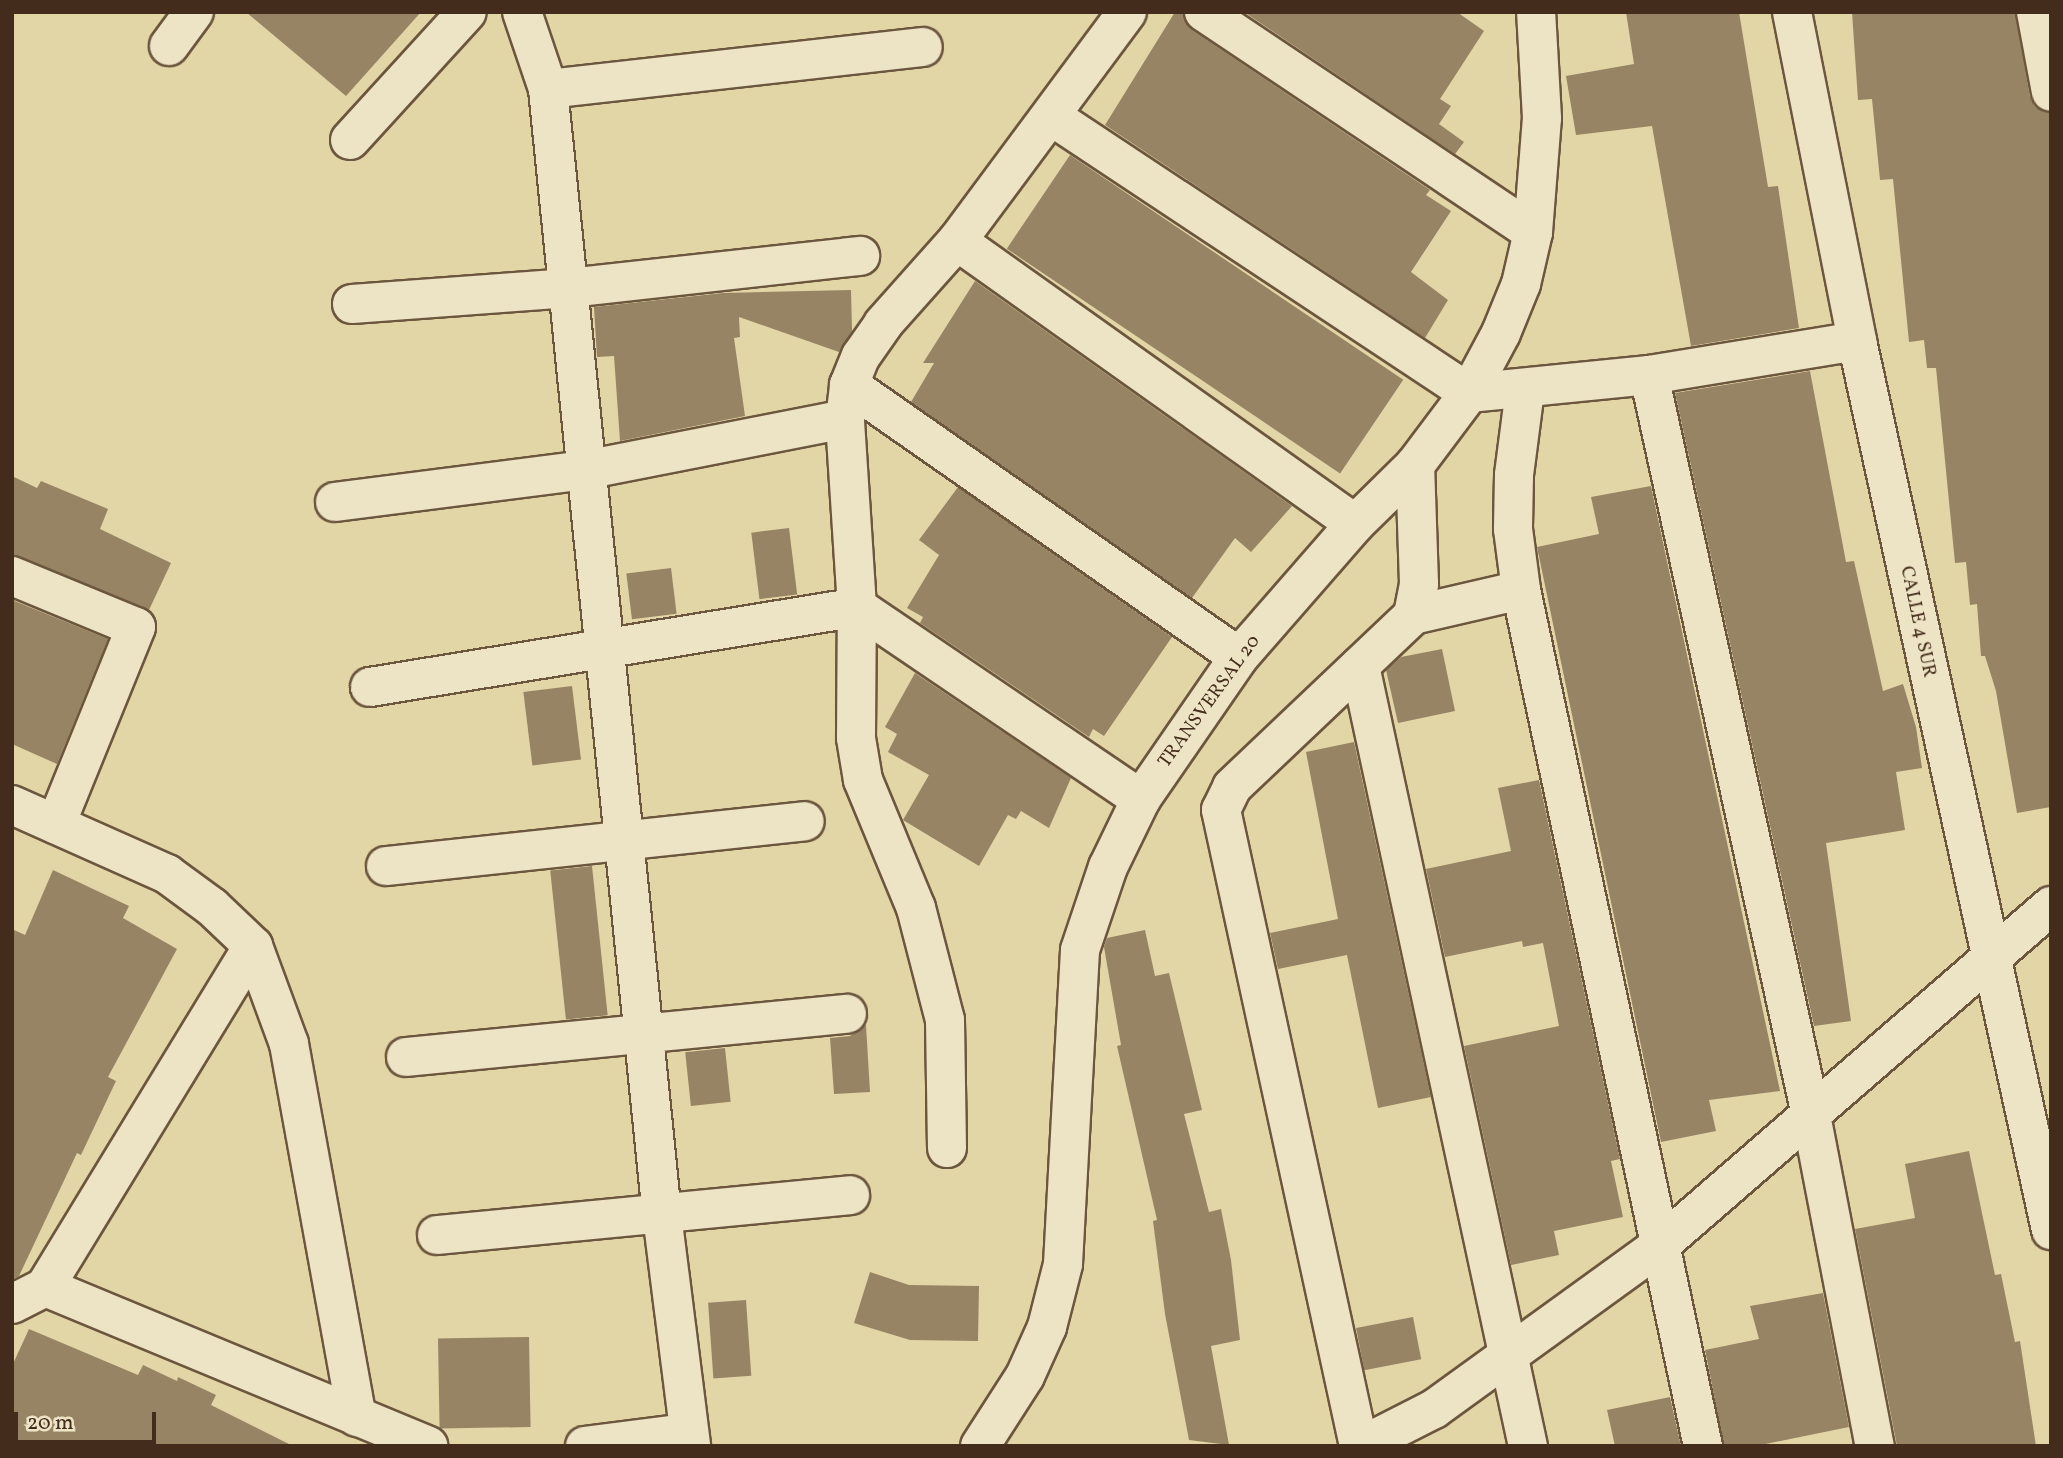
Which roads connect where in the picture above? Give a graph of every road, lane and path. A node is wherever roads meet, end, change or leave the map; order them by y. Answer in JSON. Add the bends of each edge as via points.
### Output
{"nodes":[{"id":1,"x":194,"y":12,"type":"edge"},
{"id":2,"x":467,"y":12,"type":"edge"},
{"id":3,"x":522,"y":12,"type":"edge"},
{"id":4,"x":1127,"y":12,"type":"edge"},
{"id":5,"x":1204,"y":12,"type":"edge"},
{"id":6,"x":1793,"y":12,"type":"edge"},
{"id":7,"x":2036,"y":12,"type":"edge"},
{"id":8,"x":1529,"y":18,"type":"edge"},
{"id":9,"x":169,"y":46,"type":"dead end"},
{"id":10,"x":923,"y":47,"type":"dead end"},
{"id":11,"x":548,"y":89,"type":"junction"},
{"id":12,"x":2051,"y":92,"type":"edge"},
{"id":13,"x":1051,"y":116,"type":"junction"},
{"id":14,"x":350,"y":140,"type":"dead end"},
{"id":15,"x":1533,"y":232,"type":"junction"},
{"id":16,"x":957,"y":241,"type":"junction"},
{"id":17,"x":860,"y":256,"type":"dead end"},
{"id":18,"x":569,"y":288,"type":"junction"},
{"id":19,"x":352,"y":304,"type":"dead end"},
{"id":20,"x":1857,"y":341,"type":"junction"},
{"id":21,"x":1649,"y":375,"type":"junction"},
{"id":22,"x":1525,"y":390,"type":"junction"},
{"id":23,"x":1469,"y":393,"type":"junction"},
{"id":24,"x":847,"y":402,"type":"junction"},
{"id":25,"x":1415,"y":465,"type":"junction"},
{"id":26,"x":585,"y":470,"type":"junction"},
{"id":27,"x":335,"y":502,"type":"dead end"},
{"id":28,"x":1355,"y":524,"type":"junction"},
{"id":29,"x":12,"y":576,"type":"edge"},
{"id":30,"x":1521,"y":590,"type":"junction"},
{"id":31,"x":857,"y":607,"type":"junction"},
{"id":32,"x":1413,"y":615,"type":"junction"},
{"id":33,"x":606,"y":652,"type":"junction"},
{"id":34,"x":1239,"y":657,"type":"junction"},
{"id":35,"x":1360,"y":666,"type":"junction"},
{"id":36,"x":370,"y":687,"type":"dead end"},
{"id":37,"x":1141,"y":799,"type":"junction"},
{"id":38,"x":12,"y":805,"type":"edge"},
{"id":39,"x":804,"y":821,"type":"dead end"},
{"id":40,"x":55,"y":824,"type":"junction"},
{"id":41,"x":625,"y":841,"type":"junction"},
{"id":42,"x":386,"y":866,"type":"dead end"},
{"id":43,"x":2051,"y":906,"type":"edge"},
{"id":44,"x":253,"y":946,"type":"junction"},
{"id":45,"x":1991,"y":961,"type":"junction"},
{"id":46,"x":847,"y":1014,"type":"dead end"},
{"id":47,"x":644,"y":1035,"type":"junction"},
{"id":48,"x":406,"y":1057,"type":"dead end"},
{"id":49,"x":1811,"y":1115,"type":"junction"},
{"id":50,"x":947,"y":1148,"type":"dead end"},
{"id":51,"x":850,"y":1195,"type":"dead end"},
{"id":52,"x":662,"y":1215,"type":"junction"},
{"id":53,"x":2051,"y":1230,"type":"edge"},
{"id":54,"x":437,"y":1235,"type":"dead end"},
{"id":55,"x":1659,"y":1246,"type":"junction"},
{"id":56,"x":29,"y":1296,"type":"edge"},
{"id":57,"x":1509,"y":1356,"type":"junction"},
{"id":58,"x":357,"y":1418,"type":"junction"},
{"id":59,"x":689,"y":1439,"type":"edge"},
{"id":60,"x":428,"y":1446,"type":"edge"},
{"id":61,"x":585,"y":1446,"type":"edge"},
{"id":62,"x":981,"y":1446,"type":"edge"},
{"id":63,"x":1360,"y":1446,"type":"edge"},
{"id":64,"x":1528,"y":1446,"type":"edge"},
{"id":65,"x":1703,"y":1446,"type":"edge"},
{"id":66,"x":1875,"y":1446,"type":"edge"}],
"edges":[{"from":1,"to":9,"type":"street"},
{"from":2,"to":14,"type":"street"},
{"from":3,"to":11,"type":"street"},
{"from":4,"to":13,"type":"street"},
{"from":5,"to":15,"type":"street"},
{"from":6,"to":20,"type":"street","name":"CALLE 4 SUR"},
{"from":7,"to":12,"type":"street"},
{"from":8,"to":15,"type":"street","name":"TRANSVERSAL 20","via":[[1542,118]]},
{"from":10,"to":11,"type":"street"},
{"from":11,"to":18,"type":"street"},
{"from":13,"to":16,"type":"street"},
{"from":13,"to":23,"type":"street"},
{"from":15,"to":23,"type":"street","name":"TRANSVERSAL 20","via":[[1521,284]]},
{"from":16,"to":24,"type":"street","via":[[883,324],[861,356]]},
{"from":16,"to":28,"type":"street"},
{"from":17,"to":18,"type":"street"},
{"from":18,"to":19,"type":"street"},
{"from":18,"to":26,"type":"street"},
{"from":20,"to":21,"type":"street"},
{"from":20,"to":45,"type":"street","name":"CALLE 4 SUR"},
{"from":21,"to":22,"type":"street"},
{"from":21,"to":49,"type":"street"},
{"from":22,"to":23,"type":"street"},
{"from":22,"to":30,"type":"street","via":[[1514,475],[1513,529]]},
{"from":23,"to":25,"type":"street","name":"TRANSVERSAL 20"},
{"from":24,"to":26,"type":"street"},
{"from":24,"to":31,"type":"street"},
{"from":24,"to":34,"type":"street"},
{"from":25,"to":28,"type":"street","name":"TRANSVERSAL 20"},
{"from":25,"to":32,"type":"street","via":[[1419,584]]},
{"from":26,"to":27,"type":"street"},
{"from":26,"to":33,"type":"street"},
{"from":28,"to":34,"type":"street","name":"TRANSVERSAL 20"},
{"from":29,"to":40,"type":"street","via":[[136,627]]},
{"from":30,"to":32,"type":"street"},
{"from":30,"to":55,"type":"street"},
{"from":31,"to":33,"type":"street"},
{"from":31,"to":37,"type":"street"},
{"from":31,"to":50,"type":"street","via":[[856,738],[863,780],[916,908],[946,1020]]},
{"from":32,"to":35,"type":"street"},
{"from":33,"to":36,"type":"street"},
{"from":33,"to":41,"type":"street"},
{"from":34,"to":37,"type":"street","name":"TRANSVERSAL 20"},
{"from":35,"to":57,"type":"street"},
{"from":35,"to":63,"type":"street","via":[[1232,787],[1221,810]]},
{"from":37,"to":62,"type":"street","name":"TRANSVERSAL 20","via":[[1108,867],[1080,950],[1063,1264],[1047,1327],[1025,1376]]},
{"from":38,"to":40,"type":"street"},
{"from":39,"to":41,"type":"street"},
{"from":40,"to":44,"type":"street","via":[[167,874],[212,907]]},
{"from":41,"to":42,"type":"street"},
{"from":41,"to":47,"type":"street"},
{"from":43,"to":45,"type":"street"},
{"from":44,"to":56,"type":"street"},
{"from":44,"to":58,"type":"street","via":[[289,1044]]},
{"from":45,"to":49,"type":"street"},
{"from":45,"to":53,"type":"street","name":"CALLE 4 SUR"},
{"from":46,"to":47,"type":"street"},
{"from":47,"to":48,"type":"street"},
{"from":47,"to":52,"type":"street"},
{"from":49,"to":55,"type":"street"},
{"from":49,"to":66,"type":"street"},
{"from":51,"to":52,"type":"street"},
{"from":52,"to":54,"type":"street"},
{"from":52,"to":59,"type":"street"},
{"from":55,"to":57,"type":"street"},
{"from":55,"to":65,"type":"street"},
{"from":56,"to":58,"type":"street"},
{"from":57,"to":63,"type":"street","via":[[1434,1409]]},
{"from":57,"to":64,"type":"street"},
{"from":58,"to":60,"type":"street"},
{"from":59,"to":61,"type":"street"}]}
